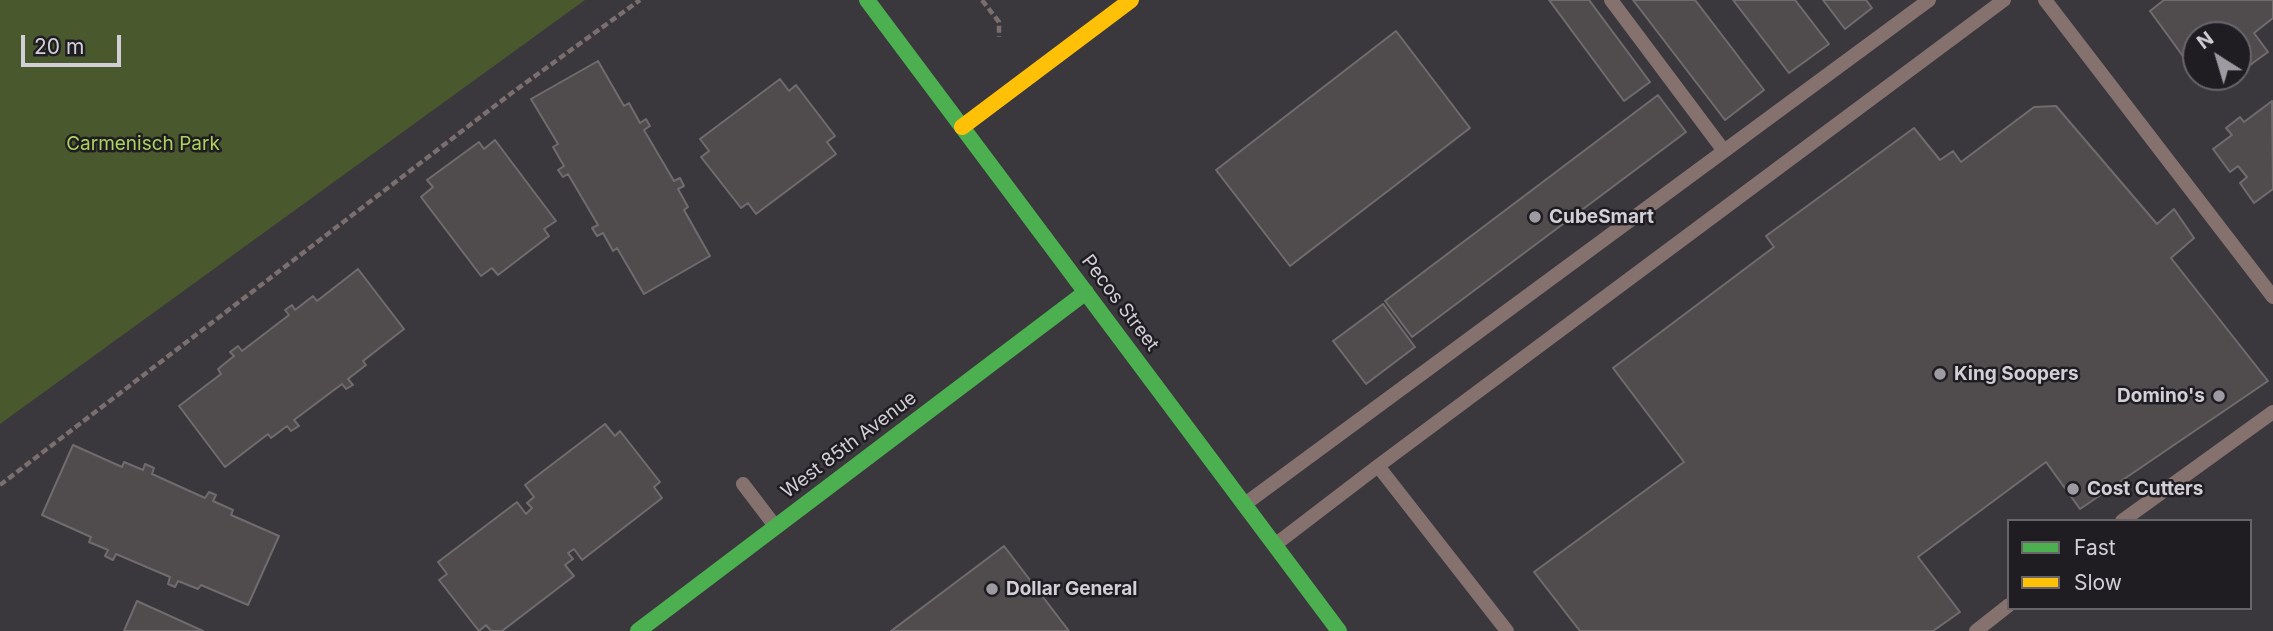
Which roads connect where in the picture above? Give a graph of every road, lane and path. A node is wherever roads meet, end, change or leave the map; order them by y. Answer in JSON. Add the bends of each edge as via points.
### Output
{"nodes":[{"id":1,"x":640,"y":0,"type":"edge"},
{"id":2,"x":867,"y":0,"type":"edge"},
{"id":3,"x":982,"y":0,"type":"edge"},
{"id":4,"x":1131,"y":0,"type":"edge"},
{"id":5,"x":1611,"y":0,"type":"edge"},
{"id":6,"x":1929,"y":0,"type":"edge"},
{"id":7,"x":2004,"y":0,"type":"edge"},
{"id":8,"x":2045,"y":0,"type":"edge"},
{"id":9,"x":999,"y":37,"type":"dead end"},
{"id":10,"x":962,"y":127,"type":"junction"},
{"id":11,"x":1724,"y":150,"type":"junction"},
{"id":12,"x":1086,"y":292,"type":"junction"},
{"id":13,"x":2273,"y":297,"type":"edge"},
{"id":14,"x":2273,"y":412,"type":"edge"},
{"id":15,"x":1378,"y":466,"type":"junction"},
{"id":16,"x":743,"y":484,"type":"dead end"},
{"id":17,"x":0,"y":485,"type":"edge"},
{"id":18,"x":1244,"y":504,"type":"junction"},
{"id":19,"x":2125,"y":519,"type":"edge"},
{"id":20,"x":775,"y":527,"type":"junction"},
{"id":21,"x":1275,"y":545,"type":"junction"},
{"id":22,"x":2007,"y":607,"type":"edge"},
{"id":23,"x":638,"y":631,"type":"edge"},
{"id":24,"x":1339,"y":631,"type":"edge"},
{"id":25,"x":1507,"y":631,"type":"edge"},
{"id":26,"x":1976,"y":631,"type":"edge"}],
"edges":[{"from":1,"to":17,"type":"path"},
{"from":2,"to":10,"type":"main road","name":"Pecos Street"},
{"from":3,"to":9,"type":"path","via":[[999,22]]},
{"from":4,"to":10,"type":"main road"},
{"from":5,"to":11,"type":"lane"},
{"from":6,"to":11,"type":"lane"},
{"from":7,"to":15,"type":"lane"},
{"from":8,"to":13,"type":"lane"},
{"from":10,"to":12,"type":"main road","name":"Pecos Street"},
{"from":11,"to":18,"type":"lane"},
{"from":12,"to":18,"type":"main road","name":"Pecos Street"},
{"from":12,"to":20,"type":"main road","name":"West 85th Avenue"},
{"from":14,"to":19,"type":"lane"},
{"from":15,"to":21,"type":"lane"},
{"from":15,"to":25,"type":"lane"},
{"from":16,"to":20,"type":"lane"},
{"from":18,"to":21,"type":"main road","name":"Pecos Street"},
{"from":20,"to":23,"type":"main road","name":"West 85th Avenue"},
{"from":21,"to":24,"type":"main road","name":"Pecos Street"},
{"from":22,"to":26,"type":"lane"}]}
